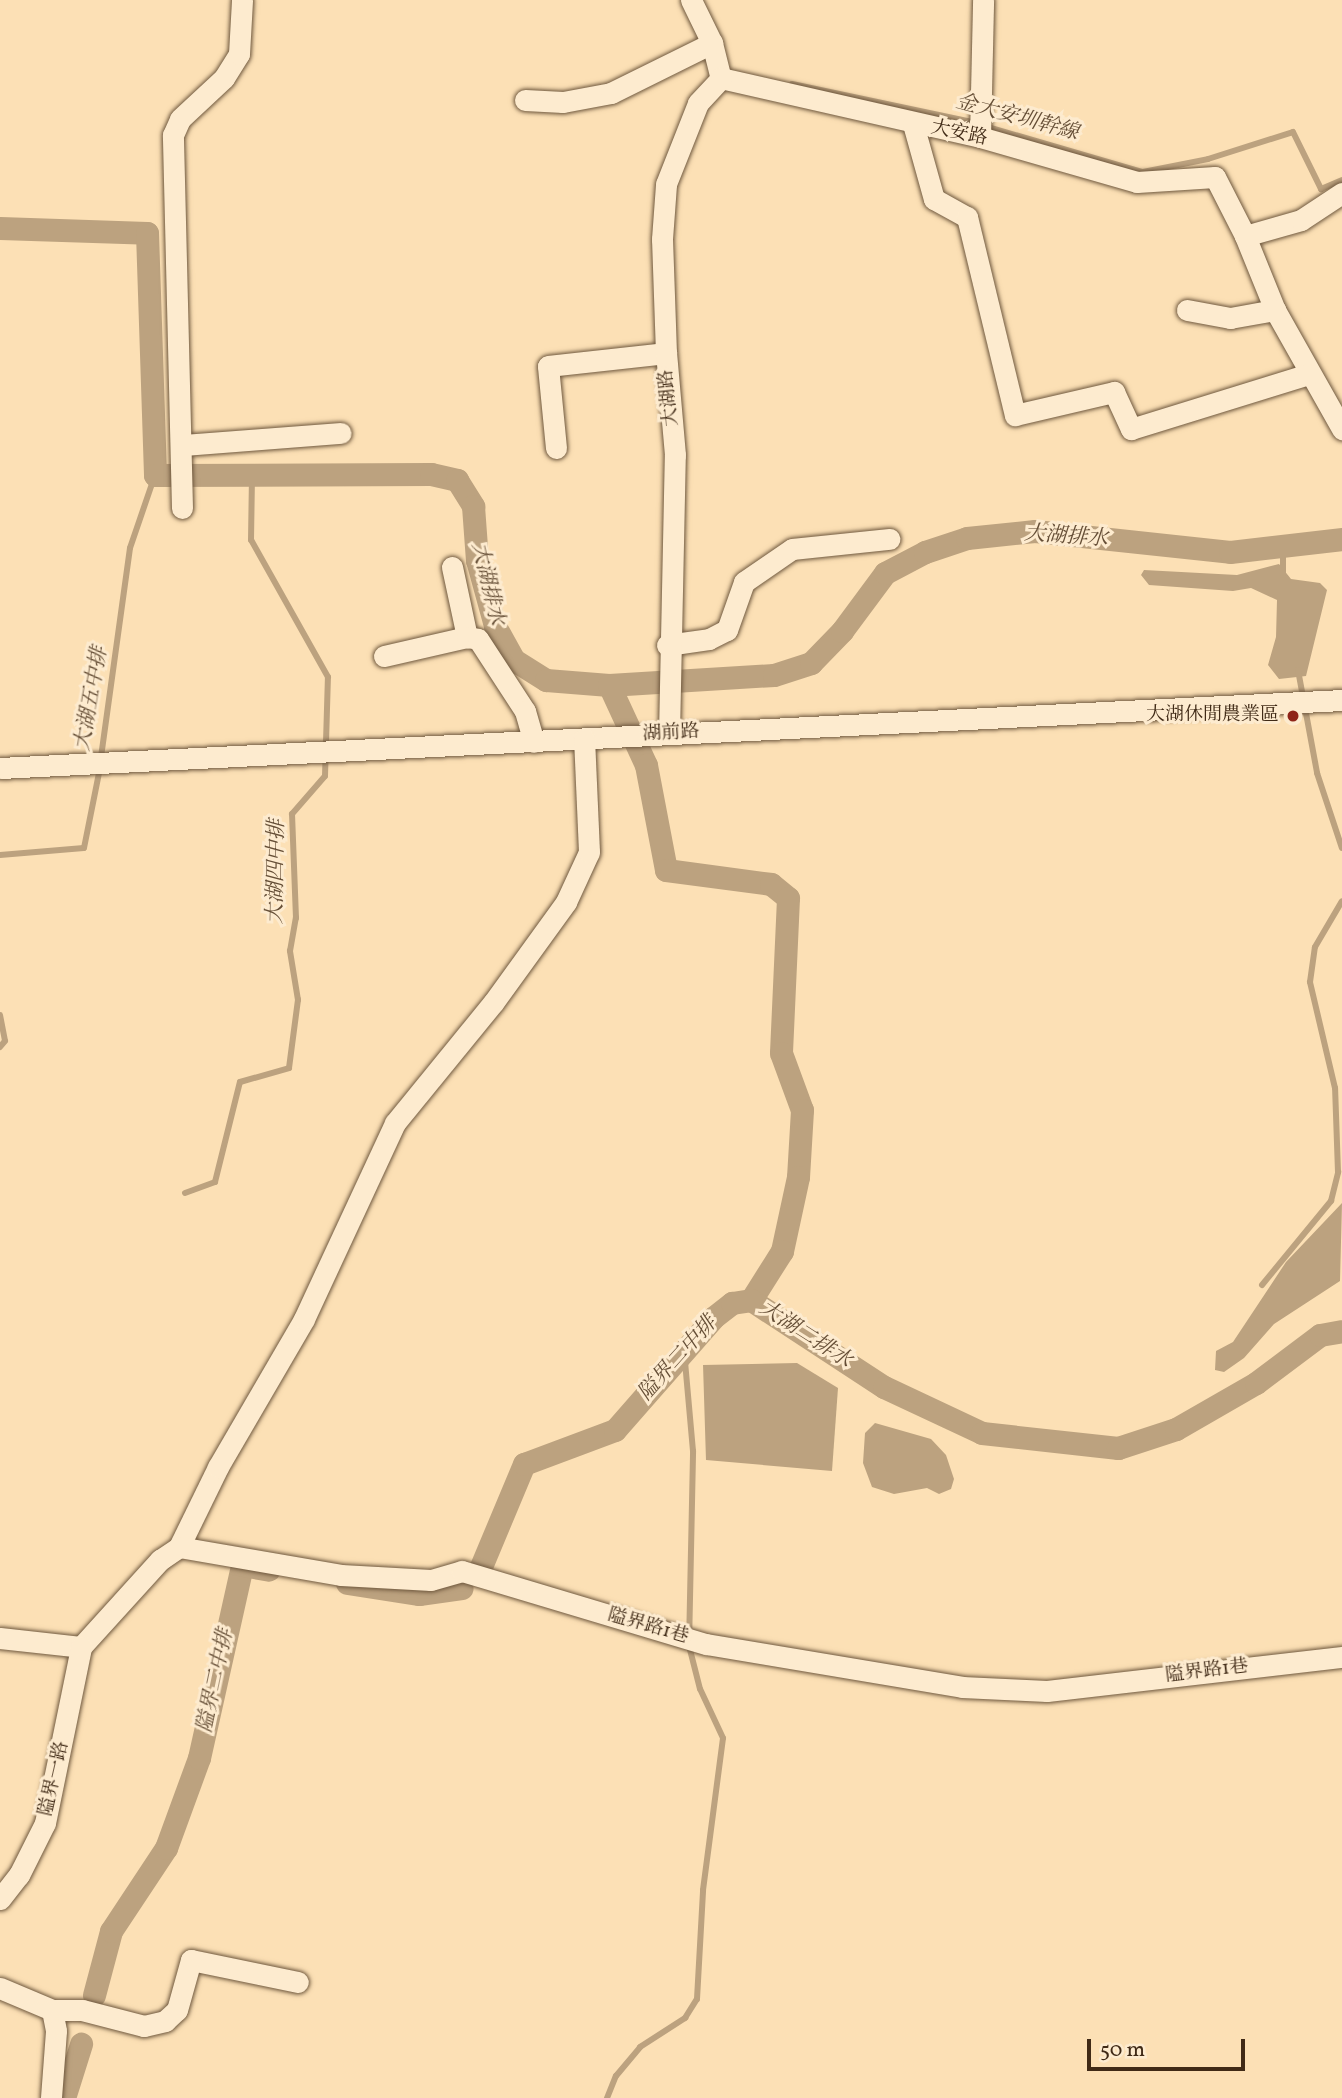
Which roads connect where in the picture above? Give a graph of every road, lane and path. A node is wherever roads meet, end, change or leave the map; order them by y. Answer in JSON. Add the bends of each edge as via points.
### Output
{"nodes":[{"id":1,"x":242,"y":0,"type":"edge"},
{"id":2,"x":691,"y":0,"type":"edge"},
{"id":3,"x":983,"y":0,"type":"edge"},
{"id":4,"x":712,"y":43,"type":"junction"},
{"id":5,"x":721,"y":78,"type":"junction"},
{"id":6,"x":525,"y":100,"type":"dead end"},
{"id":7,"x":914,"y":124,"type":"junction"},
{"id":8,"x":979,"y":137,"type":"junction"},
{"id":9,"x":1342,"y":193,"type":"edge"},
{"id":10,"x":1245,"y":236,"type":"junction"},
{"id":11,"x":1187,"y":310,"type":"dead end"},
{"id":12,"x":1275,"y":310,"type":"junction"},
{"id":13,"x":666,"y":354,"type":"junction"},
{"id":14,"x":1309,"y":374,"type":"junction"},
{"id":15,"x":1342,"y":429,"type":"edge"},
{"id":16,"x":341,"y":433,"type":"dead end"},
{"id":17,"x":184,"y":445,"type":"junction"},
{"id":18,"x":556,"y":448,"type":"dead end"},
{"id":19,"x":182,"y":508,"type":"dead end"},
{"id":20,"x":889,"y":539,"type":"dead end"},
{"id":21,"x":452,"y":567,"type":"dead end"},
{"id":22,"x":467,"y":637,"type":"junction"},
{"id":23,"x":667,"y":645,"type":"junction"},
{"id":24,"x":384,"y":656,"type":"dead end"},
{"id":25,"x":1342,"y":699,"type":"edge"},
{"id":26,"x":668,"y":734,"type":"junction"},
{"id":27,"x":584,"y":739,"type":"junction"},
{"id":28,"x":534,"y":742,"type":"junction"},
{"id":29,"x":0,"y":768,"type":"edge"},
{"id":30,"x":179,"y":1547,"type":"junction"},
{"id":31,"x":0,"y":1637,"type":"edge"},
{"id":32,"x":81,"y":1647,"type":"junction"},
{"id":33,"x":1342,"y":1657,"type":"edge"},
{"id":34,"x":9,"y":1871,"type":"edge"},
{"id":35,"x":0,"y":1899,"type":"edge"},
{"id":36,"x":298,"y":1982,"type":"dead end"},
{"id":37,"x":0,"y":1988,"type":"edge"},
{"id":38,"x":52,"y":2010,"type":"junction"},
{"id":39,"x":51,"y":2098,"type":"edge"}],
"edges":[{"from":1,"to":17,"type":"street","via":[[239,54],[224,78],[180,119],[173,135]]},
{"from":2,"to":4,"type":"street"},
{"from":3,"to":8,"type":"street"},
{"from":4,"to":5,"type":"street"},
{"from":4,"to":6,"type":"street","via":[[611,93],[575,101]]},
{"from":5,"to":7,"type":"street","name":"大安路"},
{"from":5,"to":13,"type":"street","name":"大湖路","via":[[698,103],[666,184],[662,239]]},
{"from":7,"to":8,"type":"street","name":"大安路"},
{"from":7,"to":14,"type":"street","via":[[934,199],[967,217],[1016,415],[1114,392],[1131,429]]},
{"from":8,"to":10,"type":"street","name":"大安路","via":[[1137,181],[1215,177]]},
{"from":9,"to":10,"type":"street","via":[[1301,220]]},
{"from":10,"to":12,"type":"street","name":"大安路"},
{"from":11,"to":12,"type":"street","via":[[1230,318]]},
{"from":12,"to":14,"type":"street","name":"大安路"},
{"from":13,"to":18,"type":"street","via":[[548,366]]},
{"from":13,"to":23,"type":"street","name":"大湖路","via":[[675,455]]},
{"from":14,"to":15,"type":"street","name":"大安路"},
{"from":16,"to":17,"type":"street"},
{"from":17,"to":19,"type":"street"},
{"from":20,"to":23,"type":"street","via":[[792,549],[744,582],[727,630],[709,639]]},
{"from":21,"to":22,"type":"street"},
{"from":22,"to":24,"type":"street"},
{"from":22,"to":28,"type":"street","via":[[478,639],[525,711]]},
{"from":23,"to":26,"type":"street","name":"大湖路"},
{"from":25,"to":26,"type":"street","name":"湖前路"},
{"from":26,"to":27,"type":"street","name":"湖前路"},
{"from":27,"to":28,"type":"street","name":"湖前路"},
{"from":27,"to":30,"type":"street","via":[[589,852],[566,902],[493,1003],[395,1123],[304,1319],[218,1467]]},
{"from":28,"to":29,"type":"street","name":"湖前路"},
{"from":30,"to":32,"type":"street","via":[[160,1560]]},
{"from":30,"to":33,"type":"street","name":"隘界路1巷","via":[[341,1574],[430,1580],[462,1571],[706,1644],[962,1687],[1047,1691]]},
{"from":31,"to":32,"type":"street"},
{"from":32,"to":34,"type":"street","name":"隘界一路","via":[[45,1823]]},
{"from":34,"to":35,"type":"street","name":"隘界一路"},
{"from":36,"to":38,"type":"street","via":[[191,1960],[177,2010],[164,2021],[144,2026],[82,2010]]},
{"from":37,"to":38,"type":"street"},
{"from":38,"to":39,"type":"street","via":[[56,2031]]}]}
